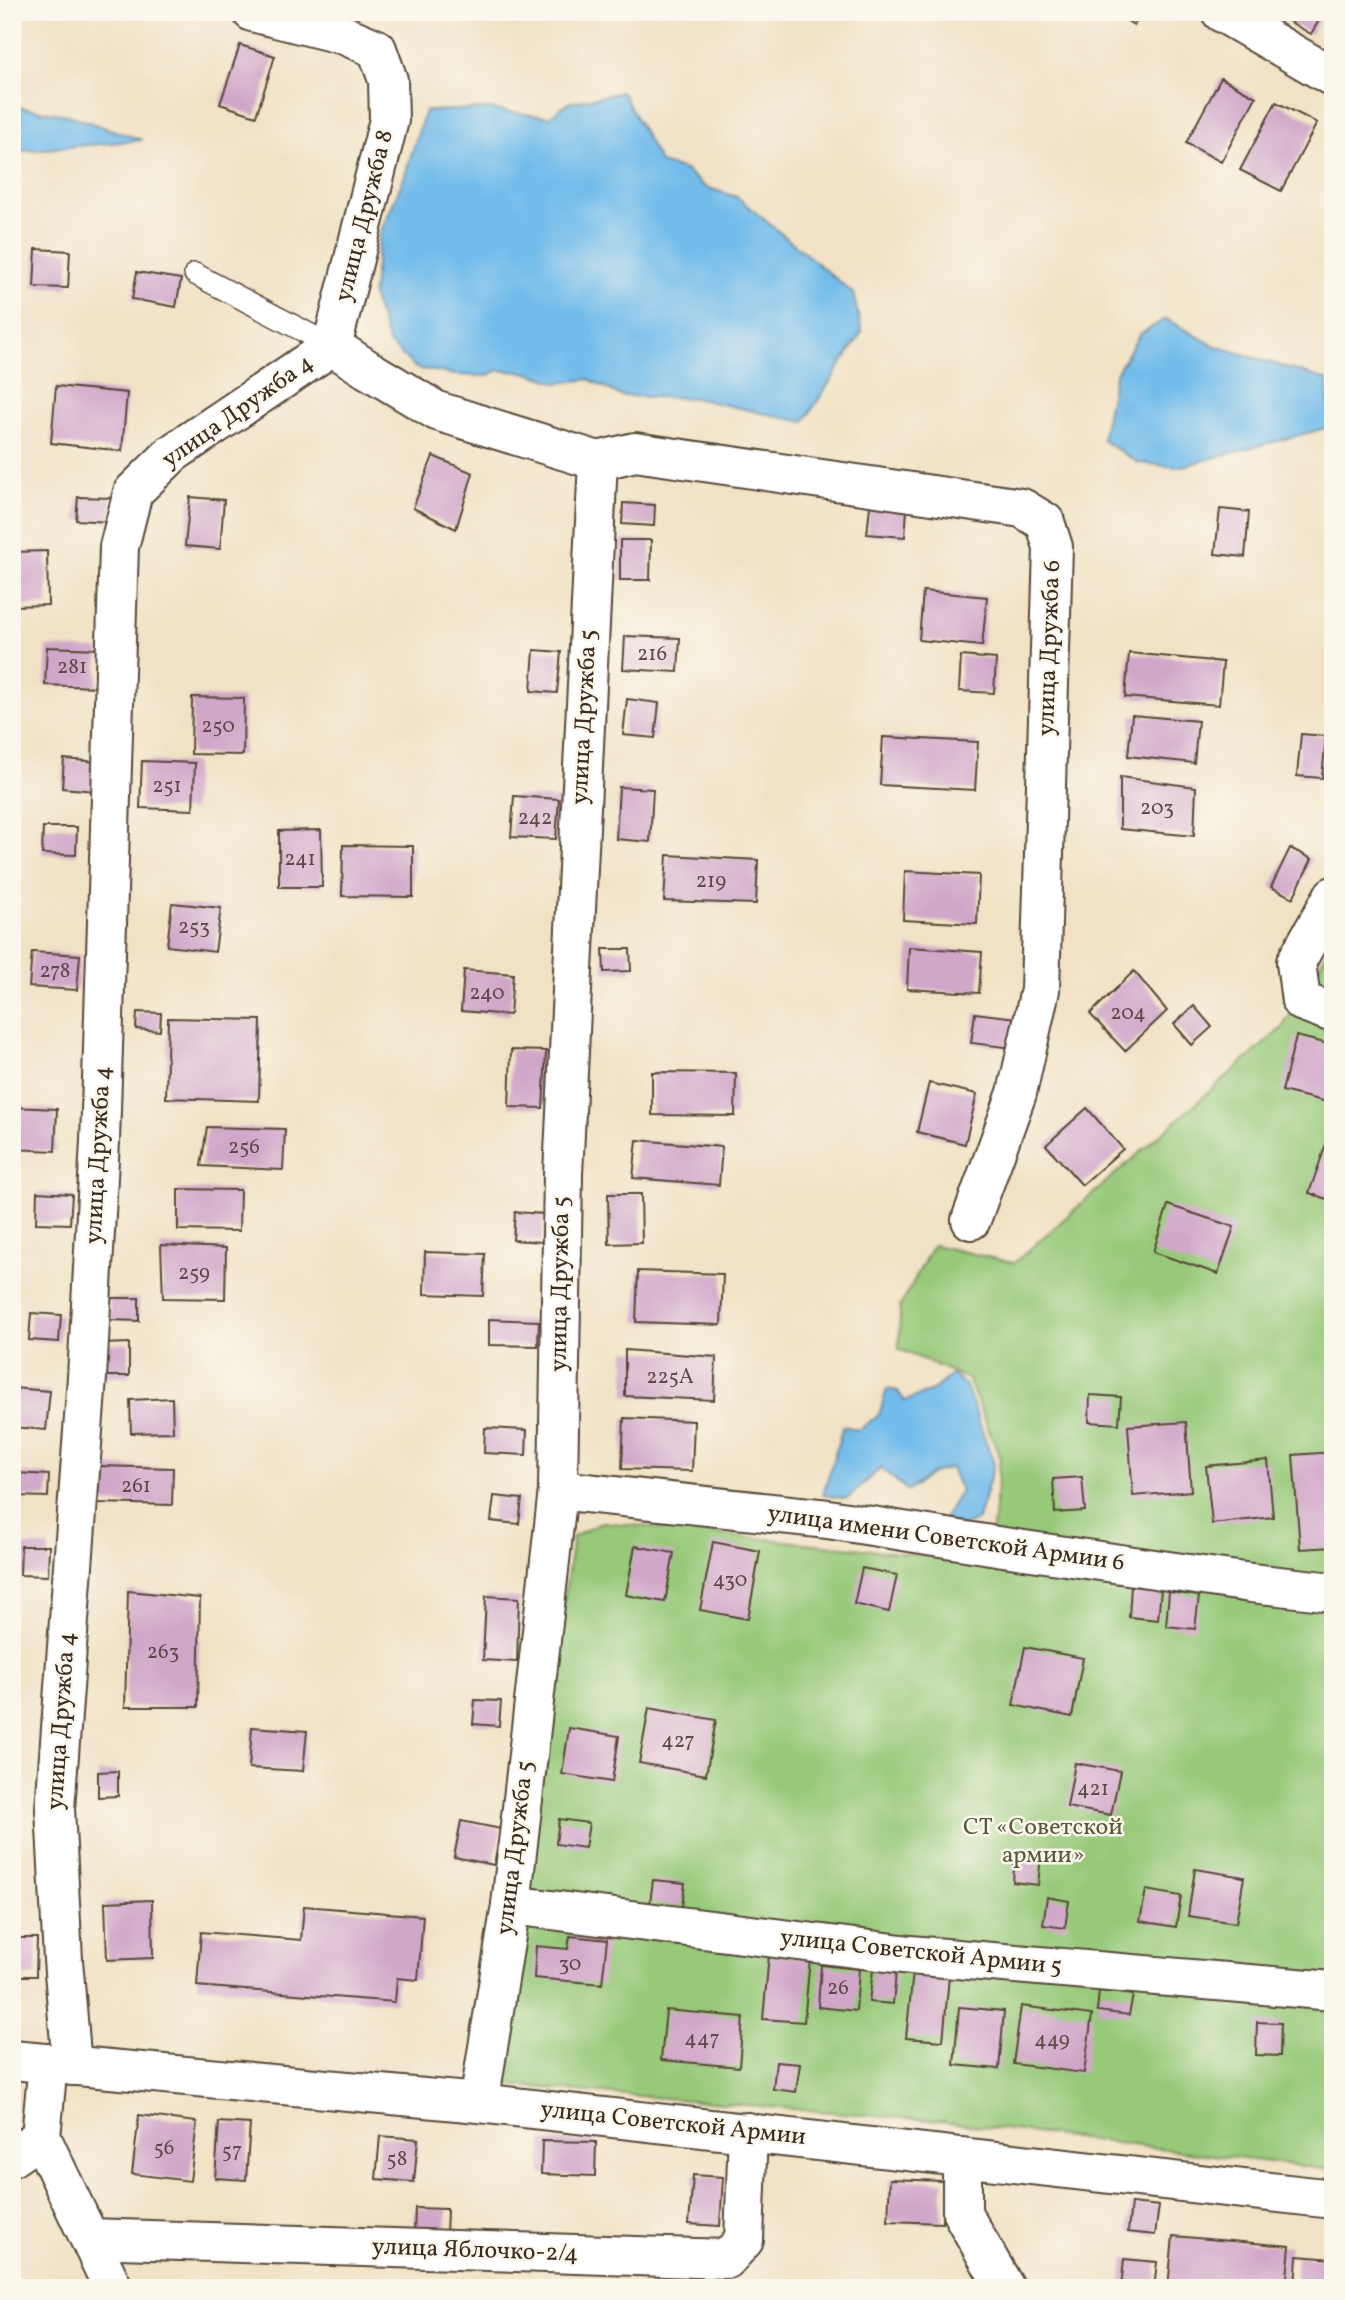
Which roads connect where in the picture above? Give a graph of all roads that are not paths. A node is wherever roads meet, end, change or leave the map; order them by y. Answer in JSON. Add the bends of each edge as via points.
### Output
{"nodes":[{"id":1,"x":252,"y":12,"type":"edge"},
{"id":2,"x":1221,"y":12,"type":"edge"},
{"id":3,"x":1333,"y":77,"type":"edge"},
{"id":4,"x":195,"y":274,"type":"dead end"},
{"id":5,"x":332,"y":346,"type":"junction"},
{"id":6,"x":598,"y":461,"type":"junction"},
{"id":7,"x":1333,"y":895,"type":"edge"},
{"id":8,"x":1333,"y":1013,"type":"edge"},
{"id":9,"x":971,"y":1220,"type":"dead end"},
{"id":10,"x":558,"y":1490,"type":"junction"},
{"id":11,"x":1333,"y":1592,"type":"edge"},
{"id":12,"x":511,"y":1905,"type":"junction"},
{"id":13,"x":1333,"y":1991,"type":"edge"},
{"id":14,"x":44,"y":2063,"type":"edge"},
{"id":15,"x":479,"y":2103,"type":"junction"},
{"id":16,"x":748,"y":2132,"type":"junction"},
{"id":17,"x":27,"y":2147,"type":"edge"},
{"id":18,"x":962,"y":2157,"type":"junction"},
{"id":19,"x":1333,"y":2199,"type":"edge"},
{"id":20,"x":90,"y":2238,"type":"junction"},
{"id":21,"x":113,"y":2288,"type":"edge"},
{"id":22,"x":1005,"y":2288,"type":"edge"}],
"edges":[{"from":1,"to":5,"type":"street","name":"улица Дружба 8","via":[[344,35],[377,49],[388,80],[389,120]]},
{"from":2,"to":3,"type":"street"},
{"from":4,"to":5,"type":"lane"},
{"from":5,"to":6,"type":"street","via":[[437,411]]},
{"from":5,"to":14,"type":"street","name":"улица Дружба 4","via":[[173,453],[133,492],[119,547],[99,1169],[55,1810],[63,1960]]},
{"from":6,"to":9,"type":"street","name":"улица Дружба 6","via":[[635,452],[1022,508],[1045,522],[1053,547],[1040,990],[1017,1093]]},
{"from":6,"to":10,"type":"street","name":"улица Дружба 5","via":[[563,1174]]},
{"from":7,"to":8,"type":"street","via":[[1296,962],[1301,1001]]},
{"from":10,"to":11,"type":"street","name":"улица имени Советской Армии 6","via":[[828,1519]]},
{"from":10,"to":12,"type":"street","name":"улица Дружба 5"},
{"from":12,"to":13,"type":"street","name":"улица Советской Армии 5","via":[[909,1955]]},
{"from":12,"to":15,"type":"street","name":"улица Дружба 5"},
{"from":14,"to":15,"type":"street","name":"улица Советской Армии"},
{"from":14,"to":17,"type":"street","name":"улица Дружба 4"},
{"from":15,"to":16,"type":"street","name":"улица Советской Армии"},
{"from":16,"to":18,"type":"street","name":"улица Советской Армии"},
{"from":16,"to":20,"type":"street","name":"улица Яблочко-2/4","via":[[744,2240],[727,2259]]},
{"from":17,"to":20,"type":"street"},
{"from":18,"to":19,"type":"street","name":"улица Советской Армии"},
{"from":18,"to":22,"type":"street","via":[[962,2213]]},
{"from":20,"to":21,"type":"street"}]}
